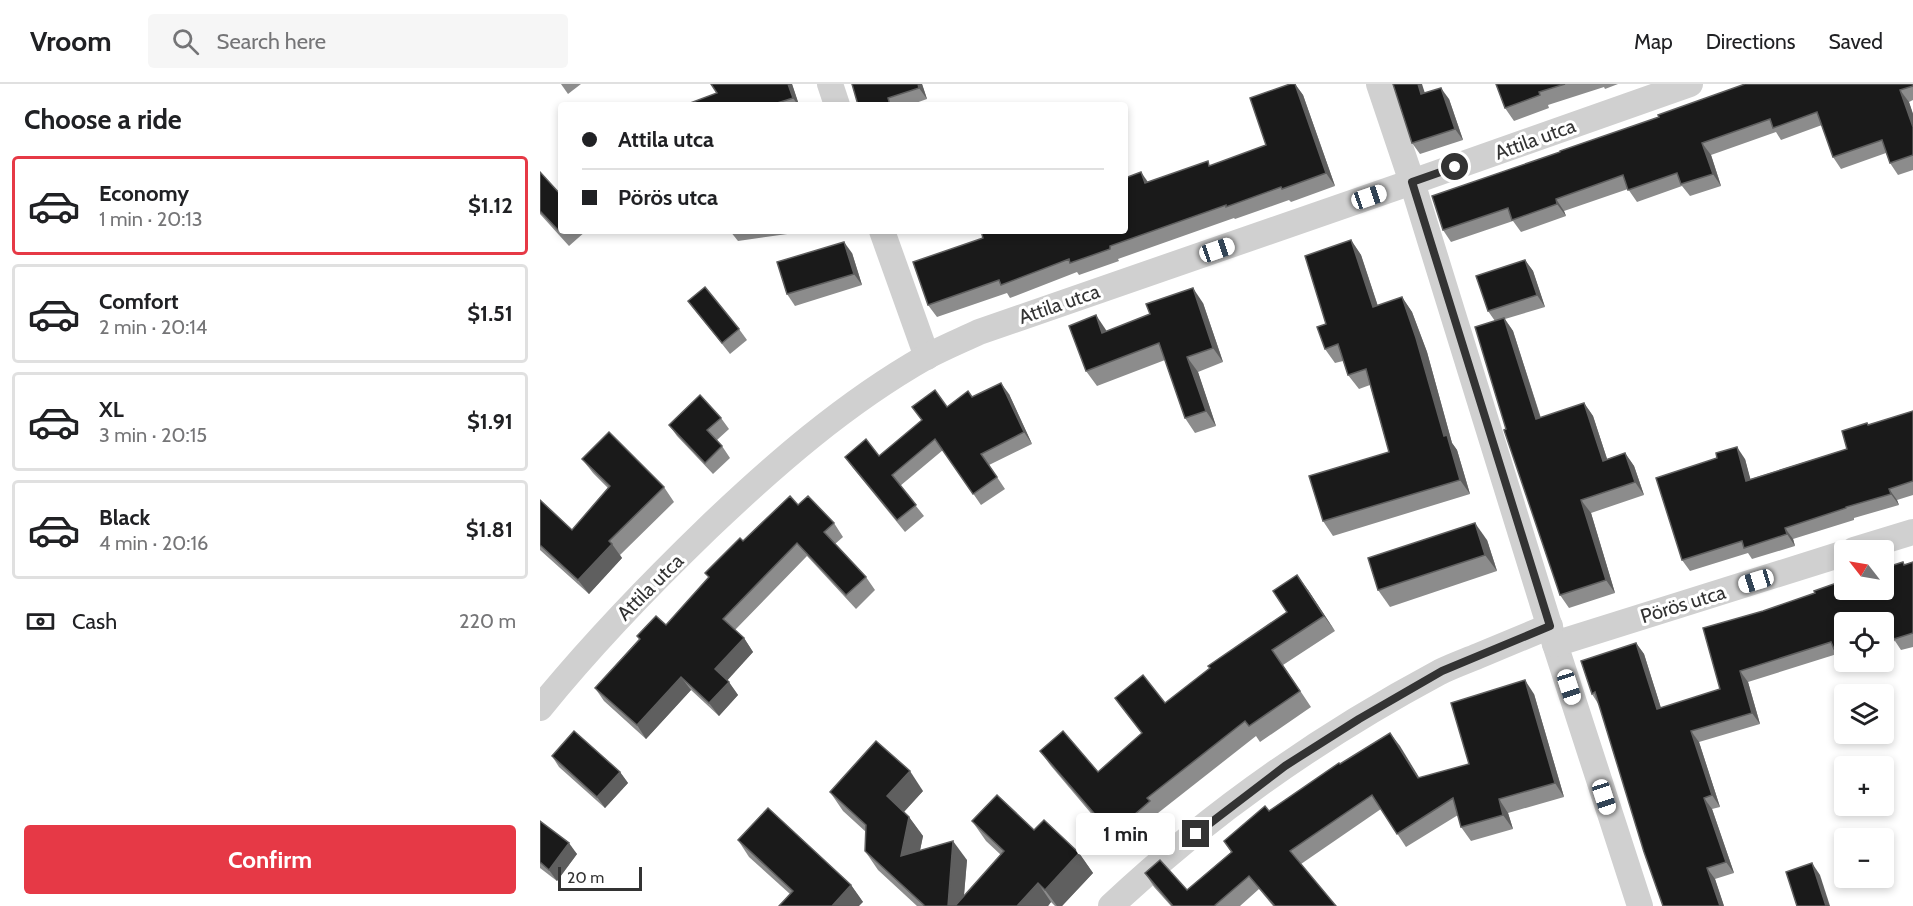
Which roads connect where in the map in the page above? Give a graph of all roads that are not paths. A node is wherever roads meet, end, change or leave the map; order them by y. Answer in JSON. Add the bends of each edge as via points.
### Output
{"nodes":[{"id":1,"x":830,"y":84,"type":"edge"},
{"id":2,"x":1379,"y":84,"type":"edge"},
{"id":3,"x":1689,"y":84,"type":"edge"},
{"id":4,"x":836,"y":102,"type":"edge"},
{"id":5,"x":1412,"y":182,"type":"junction"},
{"id":6,"x":883,"y":234,"type":"edge"},
{"id":7,"x":927,"y":357,"type":"junction"},
{"id":8,"x":1913,"y":532,"type":"edge"},
{"id":9,"x":1887,"y":540,"type":"edge"},
{"id":10,"x":1834,"y":556,"type":"edge"},
{"id":11,"x":1552,"y":635,"type":"junction"},
{"id":12,"x":540,"y":708,"type":"edge"},
{"id":13,"x":1111,"y":906,"type":"edge"},
{"id":14,"x":1640,"y":906,"type":"edge"}],
"edges":[{"from":1,"to":4,"type":"street"},
{"from":2,"to":5,"type":"street"},
{"from":3,"to":5,"type":"street","name":"Attila utca"},
{"from":5,"to":7,"type":"street","name":"Attila utca","via":[[979,332]]},
{"from":5,"to":11,"type":"street"},
{"from":6,"to":7,"type":"street"},
{"from":7,"to":12,"type":"street","name":"Attila utca","via":[[829,422],[732,505],[604,633]]},
{"from":8,"to":9,"type":"street"},
{"from":10,"to":11,"type":"street","name":"Pörös utca"},
{"from":11,"to":13,"type":"street","name":"Pörös utca","via":[[1442,671],[1349,725],[1230,807]]},
{"from":11,"to":14,"type":"street"}]}
